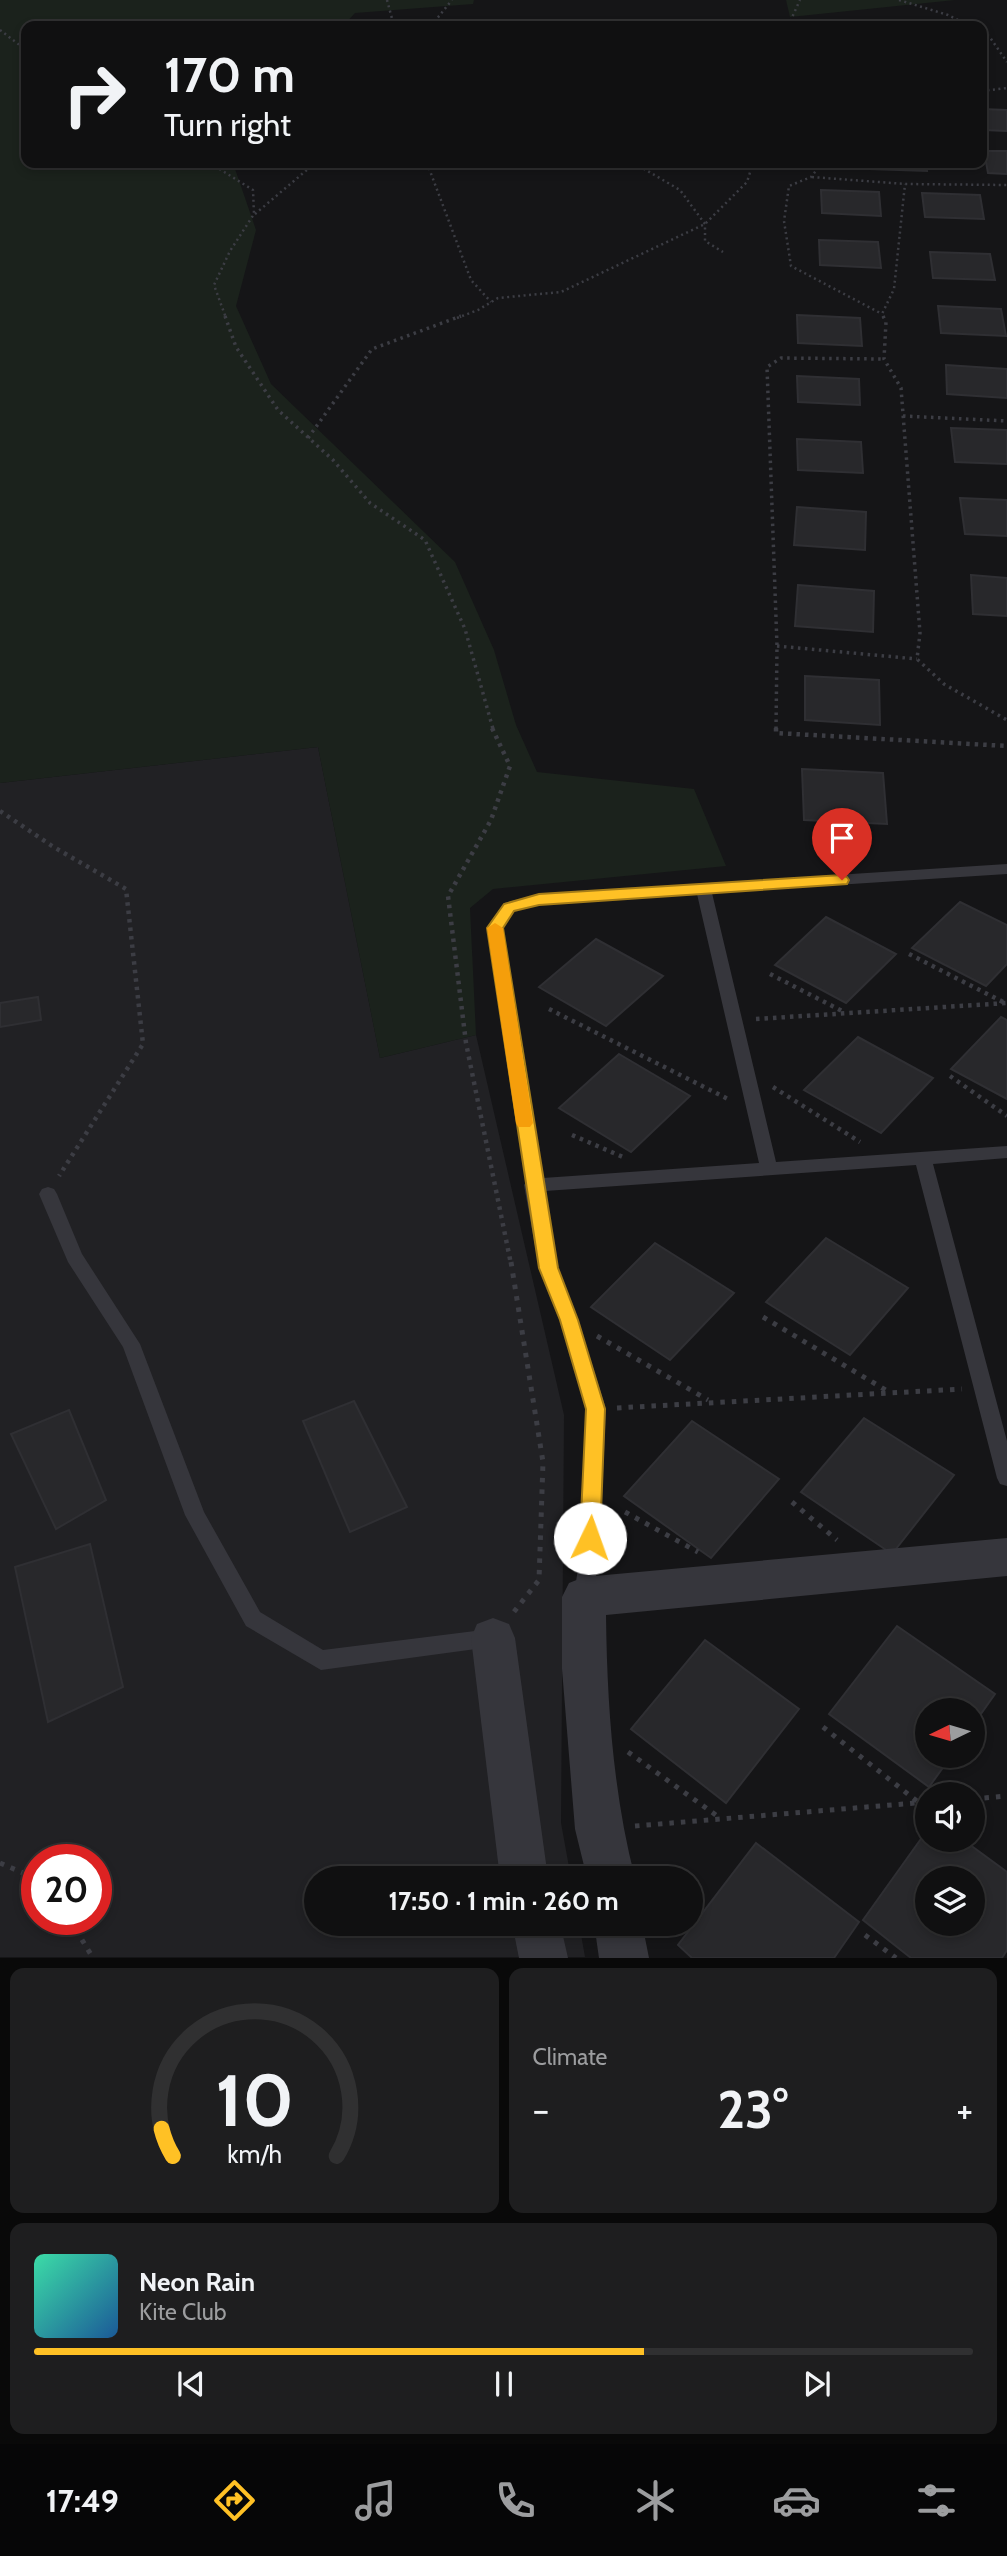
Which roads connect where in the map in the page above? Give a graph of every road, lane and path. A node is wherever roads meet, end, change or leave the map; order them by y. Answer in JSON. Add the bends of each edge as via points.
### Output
{"nodes":[{"id":1,"x":387,"y":0,"type":"edge"},
{"id":2,"x":452,"y":0,"type":"edge"},
{"id":3,"x":800,"y":0,"type":"edge"},
{"id":4,"x":899,"y":0,"type":"edge"},
{"id":5,"x":393,"y":21,"type":"edge"},
{"id":6,"x":435,"y":21,"type":"edge"},
{"id":7,"x":790,"y":21,"type":"edge"},
{"id":8,"x":960,"y":21,"type":"edge"},
{"id":9,"x":0,"y":30,"type":"edge"},
{"id":10,"x":987,"y":35,"type":"edge"},
{"id":11,"x":21,"y":46,"type":"edge"},
{"id":12,"x":1007,"y":62,"type":"edge"},
{"id":13,"x":1007,"y":88,"type":"edge"},
{"id":14,"x":987,"y":90,"type":"edge"},
{"id":15,"x":218,"y":168,"type":"edge"},
{"id":16,"x":310,"y":168,"type":"edge"},
{"id":17,"x":429,"y":168,"type":"edge"},
{"id":18,"x":643,"y":168,"type":"edge"},
{"id":19,"x":751,"y":168,"type":"edge"},
{"id":20,"x":818,"y":168,"type":"edge"},
{"id":21,"x":811,"y":177,"type":"junction"},
{"id":22,"x":905,"y":184,"type":"junction"},
{"id":23,"x":1007,"y":185,"type":"edge"},
{"id":24,"x":254,"y":214,"type":"junction"},
{"id":25,"x":705,"y":224,"type":"junction"},
{"id":26,"x":723,"y":252,"type":"dead end"},
{"id":27,"x":491,"y":302,"type":"junction"},
{"id":28,"x":882,"y":314,"type":"junction"},
{"id":29,"x":884,"y":359,"type":"junction"},
{"id":30,"x":903,"y":416,"type":"junction"},
{"id":31,"x":1007,"y":421,"type":"edge"},
{"id":32,"x":309,"y":438,"type":"junction"},
{"id":33,"x":777,"y":646,"type":"junction"},
{"id":34,"x":917,"y":659,"type":"junction"},
{"id":35,"x":1007,"y":720,"type":"edge"},
{"id":36,"x":1007,"y":746,"type":"edge"},
{"id":37,"x":0,"y":811,"type":"edge"},
{"id":38,"x":1007,"y":869,"type":"edge"},
{"id":39,"x":704,"y":890,"type":"junction"},
{"id":40,"x":909,"y":954,"type":"dead end"},
{"id":41,"x":770,"y":974,"type":"dead end"},
{"id":42,"x":1007,"y":1003,"type":"edge"},
{"id":43,"x":549,"y":1009,"type":"dead end"},
{"id":44,"x":847,"y":1013,"type":"junction"},
{"id":45,"x":734,"y":1021,"type":"junction"},
{"id":46,"x":746,"y":1069,"type":"junction"},
{"id":47,"x":950,"y":1076,"type":"dead end"},
{"id":48,"x":756,"y":1113,"type":"junction"},
{"id":49,"x":1007,"y":1116,"type":"edge"},
{"id":50,"x":572,"y":1135,"type":"dead end"},
{"id":51,"x":1007,"y":1152,"type":"edge"},
{"id":52,"x":923,"y":1158,"type":"junction"},
{"id":53,"x":888,"y":1161,"type":"junction"},
{"id":54,"x":769,"y":1169,"type":"junction"},
{"id":55,"x":664,"y":1176,"type":"junction"},
{"id":56,"x":533,"y":1185,"type":"junction"},
{"id":57,"x":48,"y":1194,"type":"joint"},
{"id":58,"x":763,"y":1317,"type":"dead end"},
{"id":59,"x":569,"y":1320,"type":"junction"},
{"id":60,"x":984,"y":1388,"type":"junction"},
{"id":61,"x":889,"y":1393,"type":"junction"},
{"id":62,"x":710,"y":1402,"type":"junction"},
{"id":63,"x":596,"y":1409,"type":"junction"},
{"id":64,"x":1007,"y":1478,"type":"edge"},
{"id":65,"x":792,"y":1502,"type":"dead end"},
{"id":66,"x":625,"y":1512,"type":"dead end"},
{"id":67,"x":1007,"y":1558,"type":"edge"},
{"id":68,"x":873,"y":1570,"type":"junction"},
{"id":69,"x":750,"y":1581,"type":"junction"},
{"id":70,"x":584,"y":1597,"type":"junction"},
{"id":71,"x":493,"y":1638,"type":"junction"},
{"id":72,"x":823,"y":1727,"type":"dead end"},
{"id":73,"x":621,"y":1748,"type":"dead end"},
{"id":74,"x":1007,"y":1796,"type":"edge"},
{"id":75,"x":985,"y":1798,"type":"edge"},
{"id":76,"x":915,"y":1800,"type":"edge"},
{"id":77,"x":915,"y":1803,"type":"edge"},
{"id":78,"x":720,"y":1818,"type":"junction"},
{"id":79,"x":599,"y":1829,"type":"junction"},
{"id":80,"x":0,"y":1863,"type":"edge"},
{"id":81,"x":522,"y":1866,"type":"edge"},
{"id":82,"x":608,"y":1866,"type":"edge"},
{"id":83,"x":21,"y":1872,"type":"edge"},
{"id":84,"x":79,"y":1935,"type":"edge"},
{"id":85,"x":865,"y":1935,"type":"dead end"},
{"id":86,"x":539,"y":1936,"type":"edge"},
{"id":87,"x":620,"y":1936,"type":"edge"},
{"id":88,"x":93,"y":1958,"type":"edge"},
{"id":89,"x":544,"y":1958,"type":"edge"},
{"id":90,"x":624,"y":1958,"type":"edge"},
{"id":91,"x":896,"y":1958,"type":"edge"}],
"edges":[{"from":1,"to":5,"type":"path"},
{"from":2,"to":6,"type":"path"},
{"from":3,"to":7,"type":"path"},
{"from":4,"to":8,"type":"path"},
{"from":9,"to":11,"type":"path"},
{"from":10,"to":12,"type":"path"},
{"from":13,"to":14,"type":"path"},
{"from":15,"to":24,"type":"path","via":[[253,190]]},
{"from":16,"to":24,"type":"path"},
{"from":17,"to":27,"type":"path","via":[[471,280]]},
{"from":18,"to":25,"type":"path","via":[[680,190]]},
{"from":19,"to":25,"type":"path","via":[[747,182]]},
{"from":20,"to":21,"type":"path"},
{"from":21,"to":22,"type":"path"},
{"from":21,"to":28,"type":"path","via":[[789,186],[784,221],[791,266]]},
{"from":22,"to":23,"type":"path"},
{"from":22,"to":28,"type":"path","via":[[894,289]]},
{"from":24,"to":32,"type":"path","via":[[214,285],[236,346],[278,410]]},
{"from":25,"to":26,"type":"path","via":[[705,241]]},
{"from":25,"to":27,"type":"path","via":[[561,292]]},
{"from":27,"to":32,"type":"path","via":[[372,349]]},
{"from":28,"to":29,"type":"path","via":[[886,322]]},
{"from":29,"to":30,"type":"path","via":[[901,388]]},
{"from":29,"to":33,"type":"path","via":[[781,358],[767,367]]},
{"from":30,"to":31,"type":"path"},
{"from":30,"to":34,"type":"path","via":[[920,633]]},
{"from":32,"to":71,"type":"path","via":[[370,503],[425,540],[465,629],[491,724],[509,766],[491,820],[448,896],[466,1043],[511,1263],[543,1462],[539,1580]]},
{"from":33,"to":34,"type":"path"},
{"from":33,"to":36,"type":"path","via":[[776,733]]},
{"from":34,"to":35,"type":"path","via":[[944,684]]},
{"from":37,"to":57,"type":"path","via":[[126,889],[143,1044]]},
{"from":38,"to":39,"type":"lane"},
{"from":39,"to":45,"type":"lane"},
{"from":39,"to":56,"type":"lane","via":[[539,900],[509,908],[495,928]]},
{"from":40,"to":42,"type":"path"},
{"from":41,"to":44,"type":"path"},
{"from":42,"to":44,"type":"path"},
{"from":43,"to":48,"type":"path"},
{"from":44,"to":45,"type":"path"},
{"from":45,"to":46,"type":"lane"},
{"from":46,"to":48,"type":"lane"},
{"from":46,"to":53,"type":"path"},
{"from":47,"to":49,"type":"path"},
{"from":48,"to":54,"type":"lane"},
{"from":50,"to":55,"type":"path"},
{"from":51,"to":52,"type":"lane"},
{"from":52,"to":53,"type":"lane"},
{"from":52,"to":60,"type":"lane"},
{"from":53,"to":54,"type":"lane"},
{"from":54,"to":55,"type":"lane"},
{"from":55,"to":56,"type":"lane"},
{"from":56,"to":59,"type":"lane","via":[[548,1268]]},
{"from":57,"to":71,"type":"lane","via":[[74,1257],[131,1344],[195,1515],[253,1619],[321,1660]]},
{"from":58,"to":61,"type":"path"},
{"from":59,"to":62,"type":"path"},
{"from":59,"to":63,"type":"lane"},
{"from":60,"to":61,"type":"path"},
{"from":60,"to":64,"type":"lane"},
{"from":61,"to":62,"type":"path"},
{"from":62,"to":63,"type":"path"},
{"from":63,"to":70,"type":"lane"},
{"from":65,"to":68,"type":"path"},
{"from":66,"to":69,"type":"path"},
{"from":67,"to":68,"type":"street"},
{"from":68,"to":69,"type":"street"},
{"from":69,"to":70,"type":"street"},
{"from":70,"to":79,"type":"street","via":[[584,1670]]},
{"from":71,"to":81,"type":"street"},
{"from":72,"to":76,"type":"path"},
{"from":73,"to":78,"type":"path"},
{"from":74,"to":75,"type":"path"},
{"from":77,"to":78,"type":"path"},
{"from":78,"to":79,"type":"path"},
{"from":79,"to":82,"type":"street"},
{"from":80,"to":83,"type":"path"},
{"from":84,"to":88,"type":"path"},
{"from":85,"to":91,"type":"path"},
{"from":86,"to":89,"type":"street"},
{"from":87,"to":90,"type":"street"}]}
